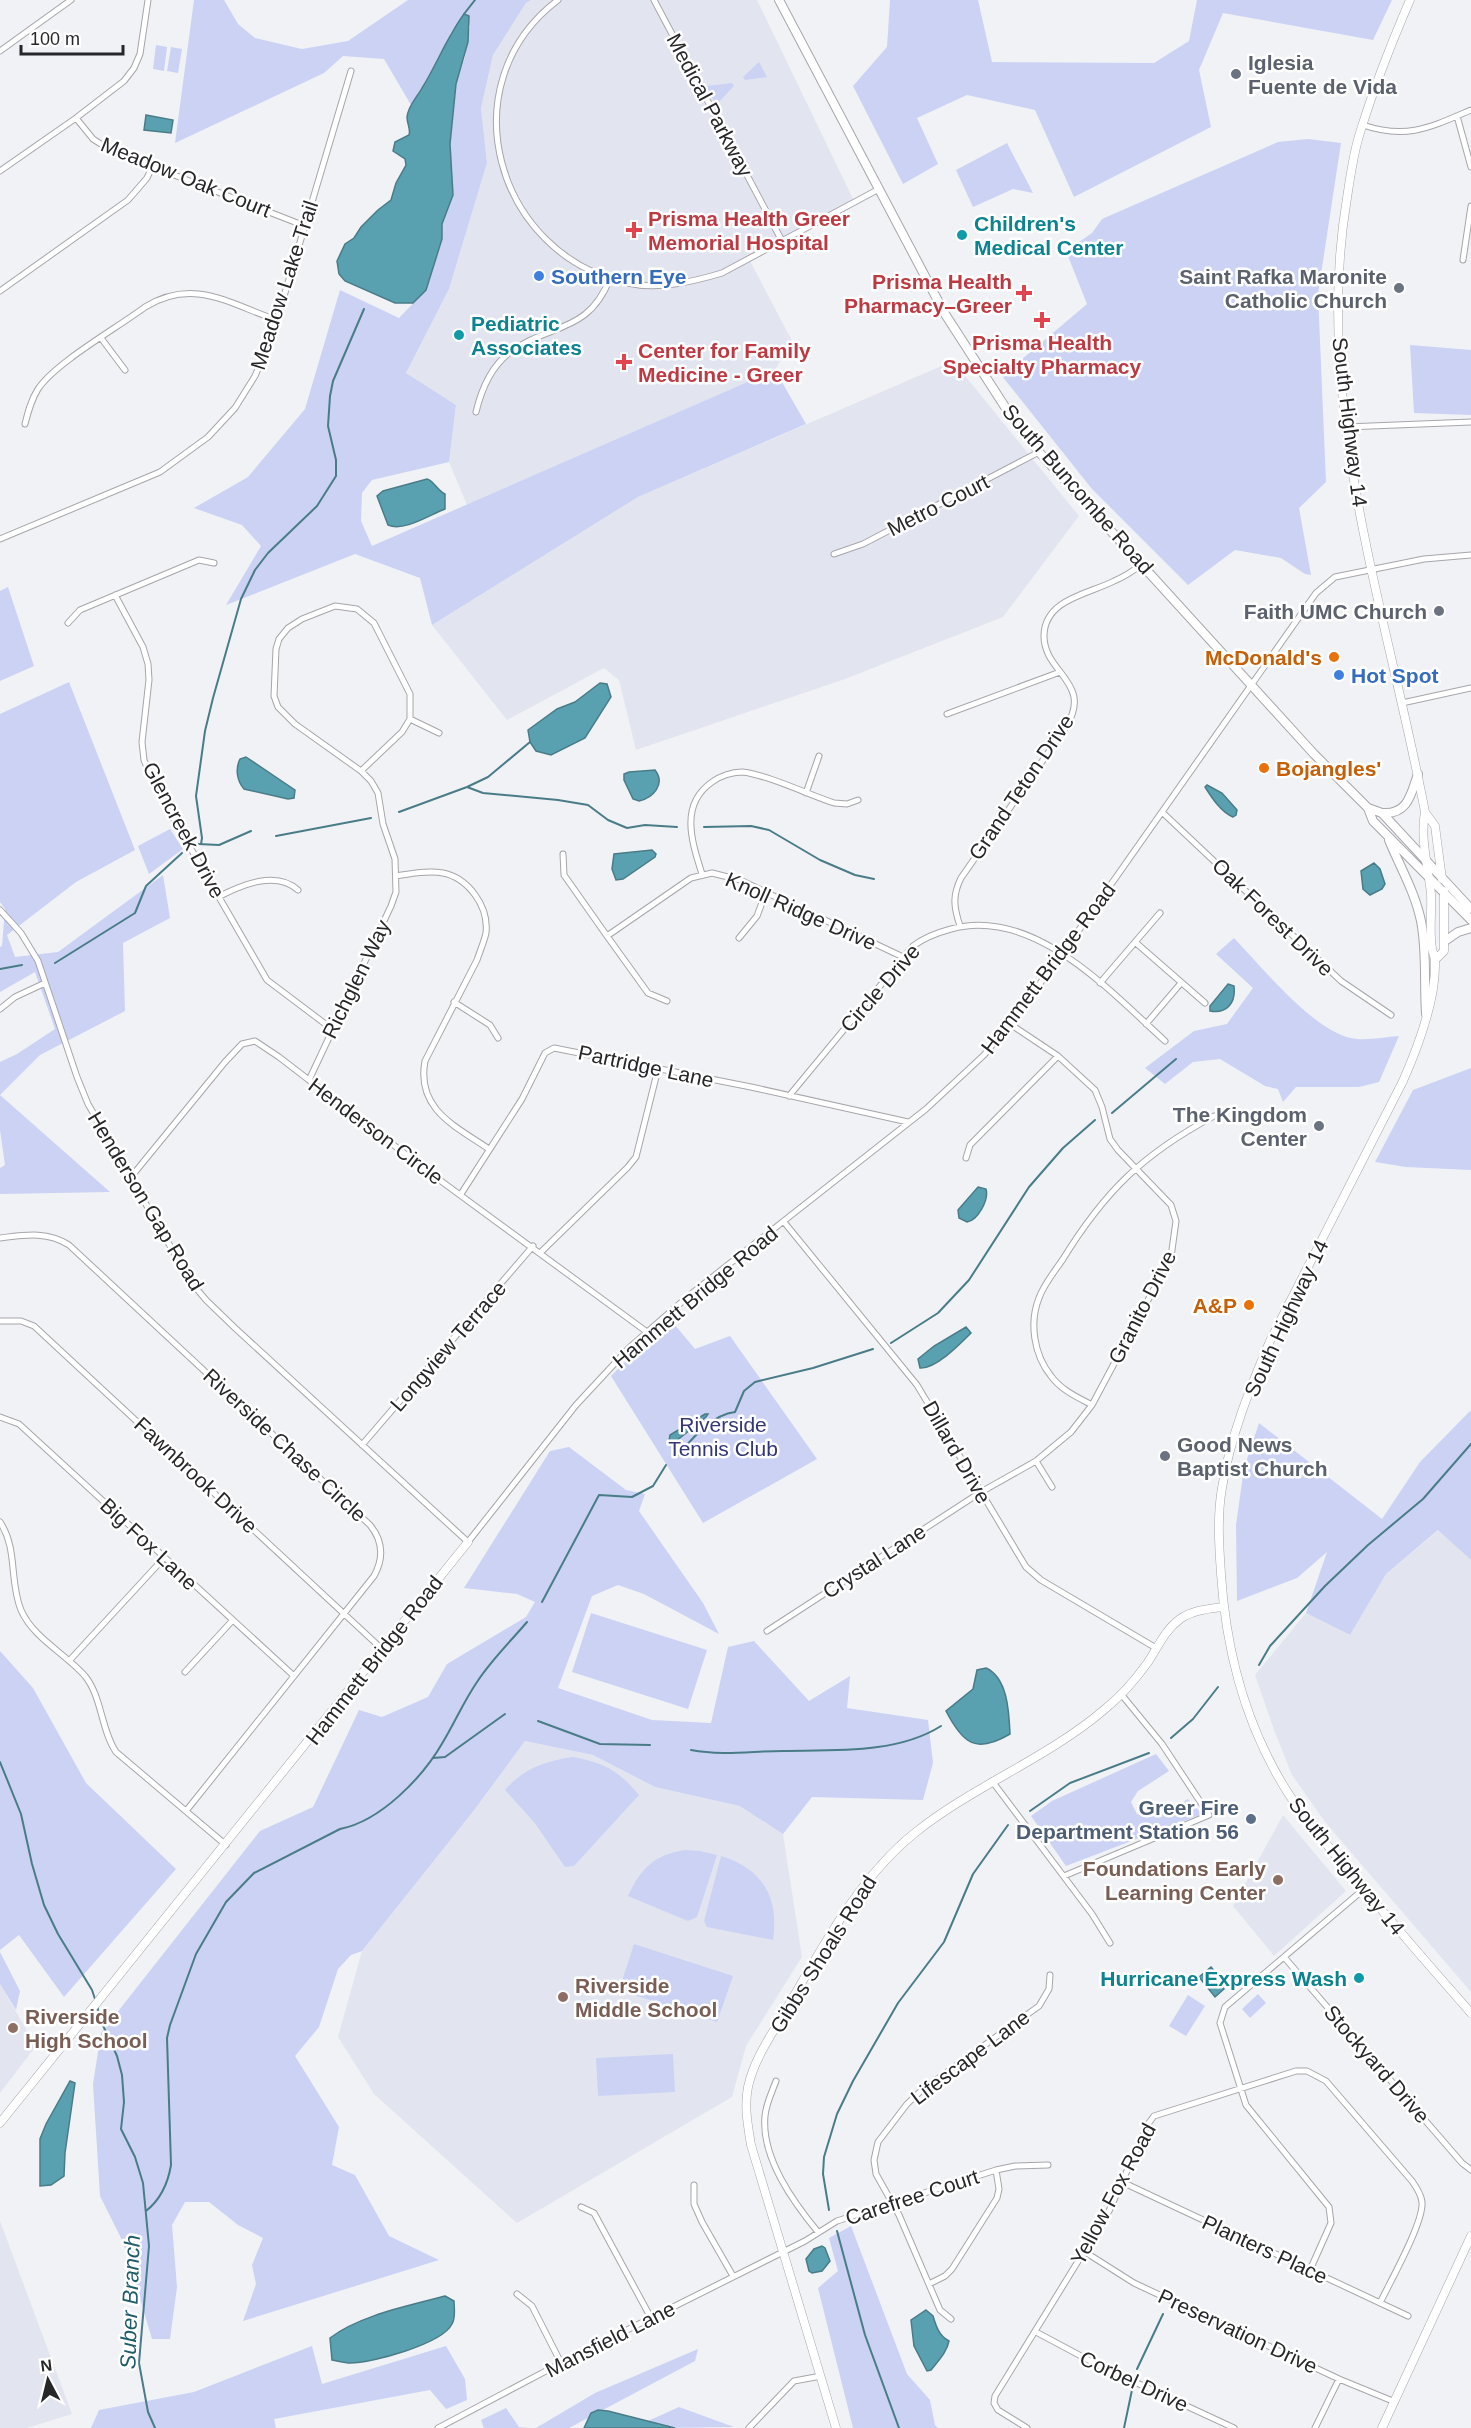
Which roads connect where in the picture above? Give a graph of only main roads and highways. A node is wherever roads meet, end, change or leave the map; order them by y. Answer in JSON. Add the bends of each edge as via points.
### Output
{"nodes":[{"id":1,"x":779,"y":0,"type":"edge"},
{"id":2,"x":1410,"y":0,"type":"edge"},
{"id":3,"x":1418,"y":774,"type":"junction"},
{"id":4,"x":1368,"y":808,"type":"junction"},
{"id":5,"x":1425,"y":812,"type":"junction"},
{"id":6,"x":1382,"y":813,"type":"junction"},
{"id":7,"x":1386,"y":834,"type":"junction"},
{"id":8,"x":1428,"y":864,"type":"junction"},
{"id":9,"x":1429,"y":877,"type":"junction"},
{"id":10,"x":1442,"y":879,"type":"junction"},
{"id":11,"x":1444,"y":891,"type":"junction"},
{"id":12,"x":1471,"y":909,"type":"edge"},
{"id":13,"x":1471,"y":920,"type":"edge"},
{"id":14,"x":1471,"y":928,"type":"edge"},
{"id":15,"x":1445,"y":941,"type":"junction"},
{"id":16,"x":1435,"y":960,"type":"junction"},
{"id":17,"x":1426,"y":1014,"type":"junction"},
{"id":18,"x":468,"y":1542,"type":"road end"},
{"id":19,"x":1223,"y":1607,"type":"junction"},
{"id":20,"x":1471,"y":2013,"type":"edge"},
{"id":21,"x":0,"y":2123,"type":"edge"},
{"id":22,"x":1471,"y":2236,"type":"edge"},
{"id":23,"x":836,"y":2428,"type":"edge"},
{"id":24,"x":1382,"y":2428,"type":"edge"}],
"edges":[{"from":1,"to":4,"type":"main road","name":"South Buncombe Road","via":[[971,357],[1039,452],[1314,754]]},
{"from":2,"to":3,"type":"main road","name":"South Highway 14","via":[[1359,136],[1345,209],[1338,284],[1338,358],[1346,427],[1372,568]]},
{"from":3,"to":5,"type":"main road","name":"South Highway 14"},
{"from":3,"to":6,"type":"main road","via":[[1406,805]]},
{"from":4,"to":6,"type":"main road","name":"South Buncombe Road"},
{"from":4,"to":7,"type":"main road","name":"South Buncombe Road","via":[[1373,821]]},
{"from":5,"to":8,"type":"main road","name":"South Highway 14","via":[[1421,829]]},
{"from":5,"to":10,"type":"main road","name":"South Highway 14","via":[[1435,826]]},
{"from":6,"to":8,"type":"main road","name":"South Buncombe Road"},
{"from":7,"to":9,"type":"main road","name":"South Buncombe Road"},
{"from":7,"to":17,"type":"main road","via":[[1421,920]]},
{"from":8,"to":9,"type":"main road","name":"South Highway 14"},
{"from":8,"to":10,"type":"main road","name":"South Buncombe Road"},
{"from":9,"to":11,"type":"main road","name":"South Buncombe Road"},
{"from":9,"to":16,"type":"main road","name":"South Highway 14","via":[[1431,948]]},
{"from":10,"to":11,"type":"main road","name":"South Highway 14"},
{"from":10,"to":12,"type":"main road","name":"South Buncombe Road"},
{"from":11,"to":13,"type":"main road","name":"South Buncombe Road"},
{"from":11,"to":15,"type":"main road","name":"South Highway 14"},
{"from":14,"to":15,"type":"main road"},
{"from":15,"to":16,"type":"main road","name":"South Highway 14","via":[[1444,951]]},
{"from":16,"to":17,"type":"main road","name":"South Highway 14"},
{"from":17,"to":19,"type":"main road","name":"South Highway 14","via":[[1403,1082],[1270,1341],[1244,1407],[1222,1488],[1218,1532]]},
{"from":18,"to":21,"type":"main road","name":"Hammett Bridge Road"},
{"from":19,"to":20,"type":"main road","name":"South Highway 14","via":[[1241,1689],[1275,1770],[1302,1814]]},
{"from":19,"to":23,"type":"main road","name":"Gibbs Shoals Road","via":[[1200,1610],[1180,1619],[1121,1694],[1083,1727],[993,1781],[894,1850],[873,1872],[804,1979],[755,2066],[747,2093],[751,2145]]},
{"from":22,"to":24,"type":"main road"}]}
